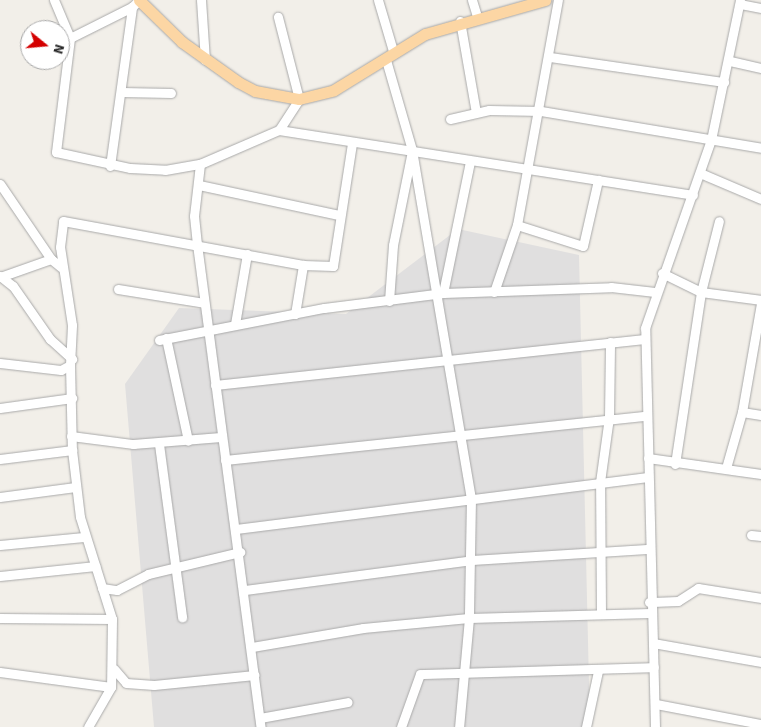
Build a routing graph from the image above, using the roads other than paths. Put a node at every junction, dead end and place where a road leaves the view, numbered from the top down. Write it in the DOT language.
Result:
graph roads {
  1 [pos="54,0"];
  2 [pos="201,0"];
  3 [pos="378,0"];
  4 [pos="472,0"];
  5 [pos="545,0"];
  6 [pos="558,0"];
  7 [pos="137,2"];
  8 [pos="740,2"];
  9 [pos="761,8"];
  10 [pos="477,16"];
  11 [pos="278,17"];
  12 [pos="62,20"];
  13 [pos="460,21"];
  14 [pos="70,38"];
  15 [pos="390,55"];
  16 [pos="550,57"];
  17 [pos="205,60"];
  18 [pos="730,61"];
  19 [pos="761,68"];
  20 [pos="66,70"];
  21 [pos="724,82"];
  22 [pos="122,92"];
  23 [pos="171,94"];
  24 [pos="299,100"];
  25 [pos="540,111"];
  26 [pos="476,112"];
  27 [pos="450,119"];
  28 [pos="279,130"];
  29 [pos="711,140"];
  30 [pos="352,143"];
  31 [pos="760,147"];
  32 [pos="412,150"];
  33 [pos="470,162"];
  34 [pos="200,164"];
  35 [pos="110,166"];
  36 [pos="527,171"];
  37 [pos="700,173"];
  38 [pos="598,180"];
  39 [pos="0,184"];
  40 [pos="199,185"];
  41 [pos="693,195"];
  42 [pos="761,199"];
  43 [pos="339,214"];
  44 [pos="719,222"];
  45 [pos="517,225"];
  46 [pos="197,244"];
  47 [pos="247,254"];
  48 [pos="51,259"];
  49 [pos="302,265"];
  50 [pos="61,267"];
  51 [pos="662,272"];
  52 [pos="0,277"];
  53 [pos="118,289"];
  54 [pos="494,292"];
  55 [pos="655,292"];
  56 [pos="701,292"];
  57 [pos="440,294"];
  58 [pos="389,301"];
  59 [pos="761,302"];
  60 [pos="204,303"];
  61 [pos="295,314"];
  62 [pos="235,324"];
  63 [pos="208,329"];
  64 [pos="645,339"];
  65 [pos="610,342"];
  66 [pos="446,358"];
  67 [pos="71,362"];
  68 [pos="0,363"];
  69 [pos="215,385"];
  70 [pos="72,398"];
  71 [pos="0,408"];
  72 [pos="742,412"];
  73 [pos="761,415"];
  74 [pos="608,416"];
  75 [pos="646,416"];
  76 [pos="459,433"];
  77 [pos="72,436"];
  78 [pos="221,437"];
  79 [pos="188,441"];
  80 [pos="159,444"];
  81 [pos="72,450"];
  82 [pos="648,458"];
  83 [pos="0,459"];
  84 [pos="225,460"];
  85 [pos="675,464"];
  86 [pos="726,468"];
  87 [pos="761,474"];
  88 [pos="648,477"];
  89 [pos="600,482"];
  90 [pos="75,487"];
  91 [pos="0,497"];
  92 [pos="471,498"];
  93 [pos="236,529"];
  94 [pos="751,535"];
  95 [pos="761,536"];
  96 [pos="84,537"];
  97 [pos="0,545"];
  98 [pos="648,549"];
  99 [pos="240,552"];
  100 [pos="599,552"];
  101 [pos="472,560"];
  102 [pos="178,565"];
  103 [pos="95,566"];
  104 [pos="0,576"];
  105 [pos="102,588"];
  106 [pos="244,590"];
  107 [pos="761,598"];
  108 [pos="649,602"];
  109 [pos="601,613"];
  110 [pos="650,613"];
  111 [pos="182,617"];
  112 [pos="0,618"];
  113 [pos="469,618"];
  114 [pos="112,620"];
  115 [pos="653,643"];
  116 [pos="252,648"];
  117 [pos="761,662"];
  118 [pos="113,664"];
  119 [pos="654,667"];
  120 [pos="598,671"];
  121 [pos="0,672"];
  122 [pos="255,675"];
  123 [pos="463,676"];
  124 [pos="111,687"];
  125 [pos="348,702"];
  126 [pos="656,704"];
  127 [pos="260,723"];
  128 [pos="761,724"];
  129 [pos="88,727"];
  130 [pos="401,727"];
  131 [pos="459,727"];
  132 [pos="586,727"];
  133 [pos="655,727"];
  1 -- 12 [label="street"];
  2 -- 17 [label="street"];
  3 -- 15 [label="street"];
  4 -- 10 [label="street"];
  5 -- 10 [label="main road"];
  6 -- 16 [label="street"];
  7 -- 14 [label="street"];
  7 -- 17 [label="main road"];
  7 -- 22 [label="street"];
  8 -- 9 [label="street"];
  8 -- 18 [label="street"];
  10 -- 13 [label="main road"];
  11 -- 24 [label="street"];
  13 -- 15 [label="main road"];
  13 -- 26 [label="street"];
  15 -- 24 [label="main road"];
  15 -- 32 [label="street"];
  16 -- 21 [label="street"];
  16 -- 25 [label="street"];
  17 -- 24 [label="main road"];
  18 -- 19 [label="street"];
  18 -- 21 [label="street"];
  20 -- 35 [label="street"];
  21 -- 29 [label="street"];
  22 -- 23 [label="street"];
  22 -- 35 [label="street"];
  24 -- 28 [label="street"];
  25 -- 26 [label="street"];
  25 -- 29 [label="street"];
  25 -- 36 [label="street"];
  26 -- 27 [label="street"];
  28 -- 30 [label="street"];
  28 -- 34 [label="street"];
  29 -- 31 [label="street"];
  29 -- 37 [label="street"];
  30 -- 32 [label="street"];
  30 -- 43 [label="street"];
  32 -- 33 [label="street"];
  32 -- 57 [label="street"];
  32 -- 58 [label="street"];
  33 -- 36 [label="street"];
  33 -- 57 [label="street"];
  34 -- 35 [label="street"];
  34 -- 40 [label="street"];
  36 -- 38 [label="street"];
  36 -- 45 [label="street"];
  37 -- 41 [label="street"];
  37 -- 42 [label="street"];
  38 -- 41 [label="street"];
  38 -- 45 [label="street"];
  39 -- 48 [label="street"];
  40 -- 43 [label="street"];
  40 -- 46 [label="street"];
  41 -- 51 [label="street"];
  43 -- 49 [label="street"];
  44 -- 56 [label="street"];
  45 -- 54 [label="street"];
  46 -- 47 [label="street"];
  46 -- 50 [label="street"];
  46 -- 60 [label="street"];
  47 -- 49 [label="street"];
  47 -- 62 [label="street"];
  48 -- 50 [label="street"];
  48 -- 52 [label="street"];
  49 -- 61 [label="street"];
  50 -- 67 [label="street"];
  51 -- 55 [label="street"];
  51 -- 56 [label="street"];
  52 -- 67 [label="street"];
  53 -- 60 [label="street"];
  54 -- 55 [label="street"];
  54 -- 57 [label="street"];
  55 -- 64 [label="street"];
  56 -- 59 [label="street"];
  56 -- 85 [label="street"];
  57 -- 58 [label="street"];
  57 -- 66 [label="street"];
  58 -- 61 [label="street"];
  59 -- 72 [label="street"];
  60 -- 63 [label="street"];
  61 -- 62 [label="street"];
  62 -- 63 [label="street"];
  63 -- 69 [label="street"];
  63 -- 79 [label="street"];
  64 -- 65 [label="street"];
  64 -- 75 [label="street"];
  65 -- 66 [label="street"];
  65 -- 74 [label="street"];
  66 -- 69 [label="street"];
  66 -- 76 [label="street"];
  67 -- 68 [label="street"];
  67 -- 70 [label="street"];
  69 -- 78 [label="street"];
  70 -- 71 [label="street"];
  70 -- 77 [label="street"];
  72 -- 73 [label="street"];
  72 -- 86 [label="street"];
  74 -- 75 [label="street"];
  74 -- 76 [label="street"];
  74 -- 89 [label="street"];
  75 -- 82 [label="street"];
  76 -- 84 [label="street"];
  76 -- 92 [label="street"];
  77 -- 80 [label="street"];
  77 -- 81 [label="street"];
  78 -- 79 [label="street"];
  78 -- 84 [label="street"];
  79 -- 80 [label="street"];
  80 -- 102 [label="street"];
  81 -- 83 [label="street"];
  81 -- 90 [label="street"];
  82 -- 85 [label="street"];
  82 -- 88 [label="street"];
  84 -- 93 [label="street"];
  85 -- 86 [label="street"];
  86 -- 87 [label="street"];
  88 -- 89 [label="street"];
  88 -- 98 [label="street"];
  89 -- 92 [label="street"];
  89 -- 100 [label="street"];
  90 -- 91 [label="street"];
  90 -- 96 [label="street"];
  92 -- 93 [label="street"];
  92 -- 101 [label="street"];
  93 -- 99 [label="street"];
  94 -- 95 [label="street"];
  96 -- 97 [label="street"];
  96 -- 103 [label="street"];
  98 -- 100 [label="street"];
  98 -- 108 [label="street"];
  99 -- 102 [label="street"];
  99 -- 106 [label="street"];
  100 -- 101 [label="street"];
  100 -- 109 [label="street"];
  101 -- 106 [label="street"];
  101 -- 113 [label="street"];
  102 -- 105 [label="street"];
  102 -- 111 [label="street"];
  103 -- 104 [label="street"];
  103 -- 105 [label="street"];
  105 -- 114 [label="street"];
  106 -- 116 [label="street"];
  107 -- 108 [label="street"];
  108 -- 110 [label="street"];
  109 -- 110 [label="street"];
  109 -- 113 [label="street"];
  110 -- 115 [label="street"];
  112 -- 114 [label="street"];
  113 -- 116 [label="street"];
  113 -- 123 [label="street"];
  114 -- 118 [label="street"];
  115 -- 117 [label="street"];
  115 -- 119 [label="street"];
  116 -- 122 [label="street"];
  118 -- 122 [label="street"];
  118 -- 124 [label="street"];
  119 -- 120 [label="street"];
  119 -- 126 [label="street"];
  120 -- 123 [label="street"];
  120 -- 132 [label="street"];
  121 -- 124 [label="street"];
  122 -- 127 [label="street"];
  123 -- 130 [label="street"];
  123 -- 131 [label="street"];
  124 -- 129 [label="street"];
  125 -- 127 [label="street"];
  126 -- 128 [label="street"];
  126 -- 133 [label="street"];
}
